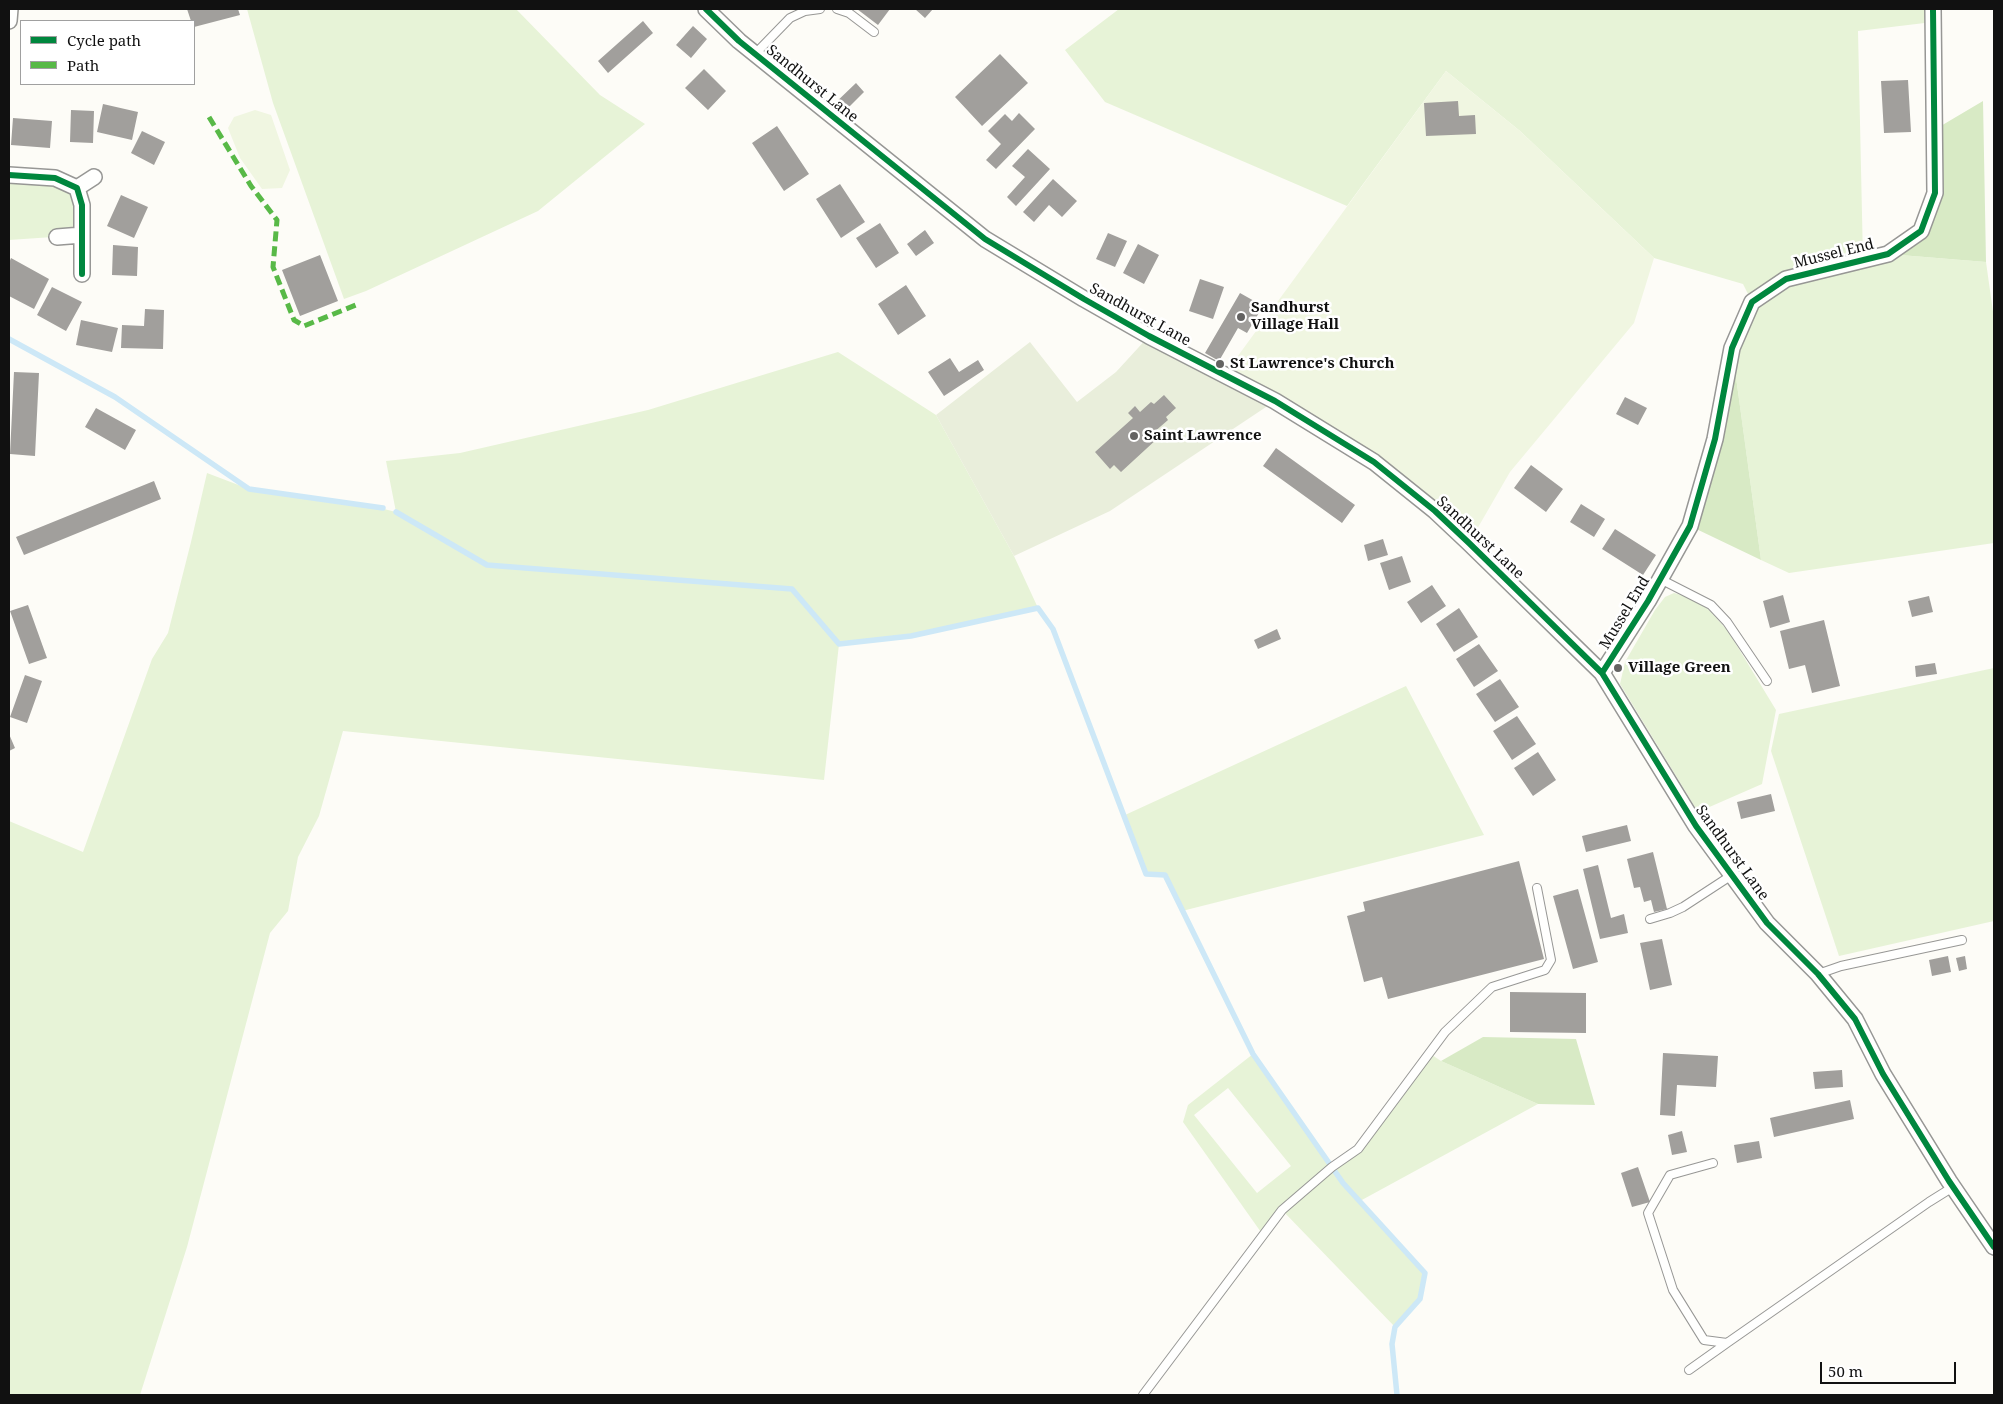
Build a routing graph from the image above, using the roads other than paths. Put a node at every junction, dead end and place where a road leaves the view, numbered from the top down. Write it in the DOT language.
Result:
graph roads {
  1 [pos="10,9"];
  2 [pos="706,9"];
  3 [pos="820,9"];
  4 [pos="837,9"];
  5 [pos="1933,9"];
  6 [pos="9,21"];
  7 [pos="874,32"];
  8 [pos="755,54"];
  9 [pos="9,175"];
  10 [pos="94,177"];
  11 [pos="76,188"];
  12 [pos="82,235"];
  13 [pos="57,237"];
  14 [pos="82,274"];
  15 [pos="1660,579"];
  16 [pos="1602,673"];
  17 [pos="1767,681"];
  18 [pos="1732,875"];
  19 [pos="1537,888"];
  20 [pos="1650,919"];
  21 [pos="1962,940"];
  22 [pos="1818,974"];
  23 [pos="1713,1163"];
  24 [pos="1953,1187"];
  25 [pos="1994,1248"];
  26 [pos="1727,1343"];
  27 [pos="1689,1370"];
  28 [pos="1143,1395"];
  1 -- 6 [label="street"];
  2 -- 8 [label="street, Sandhurst Lane"];
  3 -- 8 [label="lane"];
  4 -- 7 [label="lane"];
  5 -- 15 [label="street, Mussel End"];
  8 -- 16 [label="street, Sandhurst Lane"];
  9 -- 11 [label="street"];
  10 -- 11 [label="street"];
  11 -- 12 [label="street"];
  12 -- 13 [label="street"];
  12 -- 14 [label="street"];
  15 -- 16 [label="street, Mussel End"];
  15 -- 17 [label="lane"];
  16 -- 18 [label="street, Sandhurst Lane"];
  18 -- 20 [label="lane"];
  18 -- 22 [label="street, Sandhurst Lane"];
  19 -- 28 [label="lane"];
  21 -- 22 [label="lane"];
  22 -- 24 [label="street, Sandhurst Lane"];
  23 -- 26 [label="lane"];
  24 -- 25 [label="street, Sandhurst Lane"];
  24 -- 26 [label="lane"];
  26 -- 27 [label="lane"];
}
